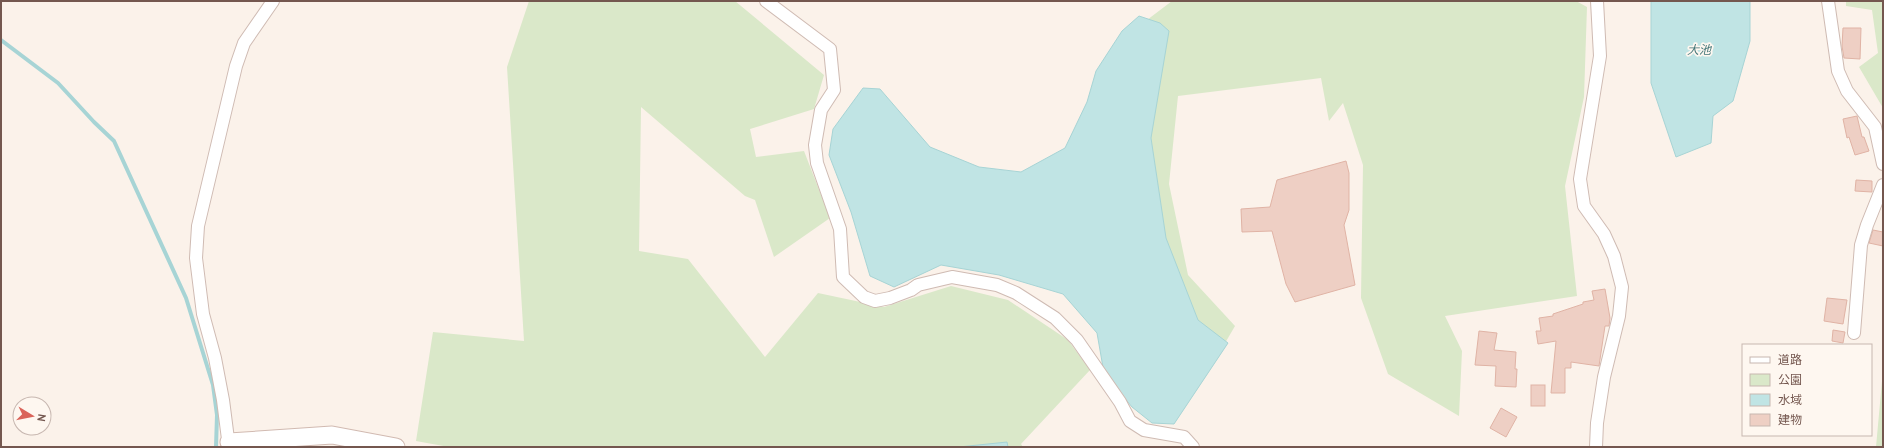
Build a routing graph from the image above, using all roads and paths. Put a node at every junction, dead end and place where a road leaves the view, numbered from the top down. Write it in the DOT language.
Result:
graph roads {
  1 [pos="273,1"];
  2 [pos="766,1"];
  3 [pos="1597,1"];
  4 [pos="1828,1"];
  5 [pos="1883,164"];
  6 [pos="1883,186"];
  7 [pos="1854,333"];
  8 [pos="229,445"];
  9 [pos="396,447"];
  10 [pos="1193,447"];
  11 [pos="1596,447"];
  1 -- 8 [label="street"];
  2 -- 10 [label="street"];
  3 -- 11 [label="street"];
  4 -- 5 [label="street"];
  6 -- 7 [label="street"];
  8 -- 9 [label="street"];
}
